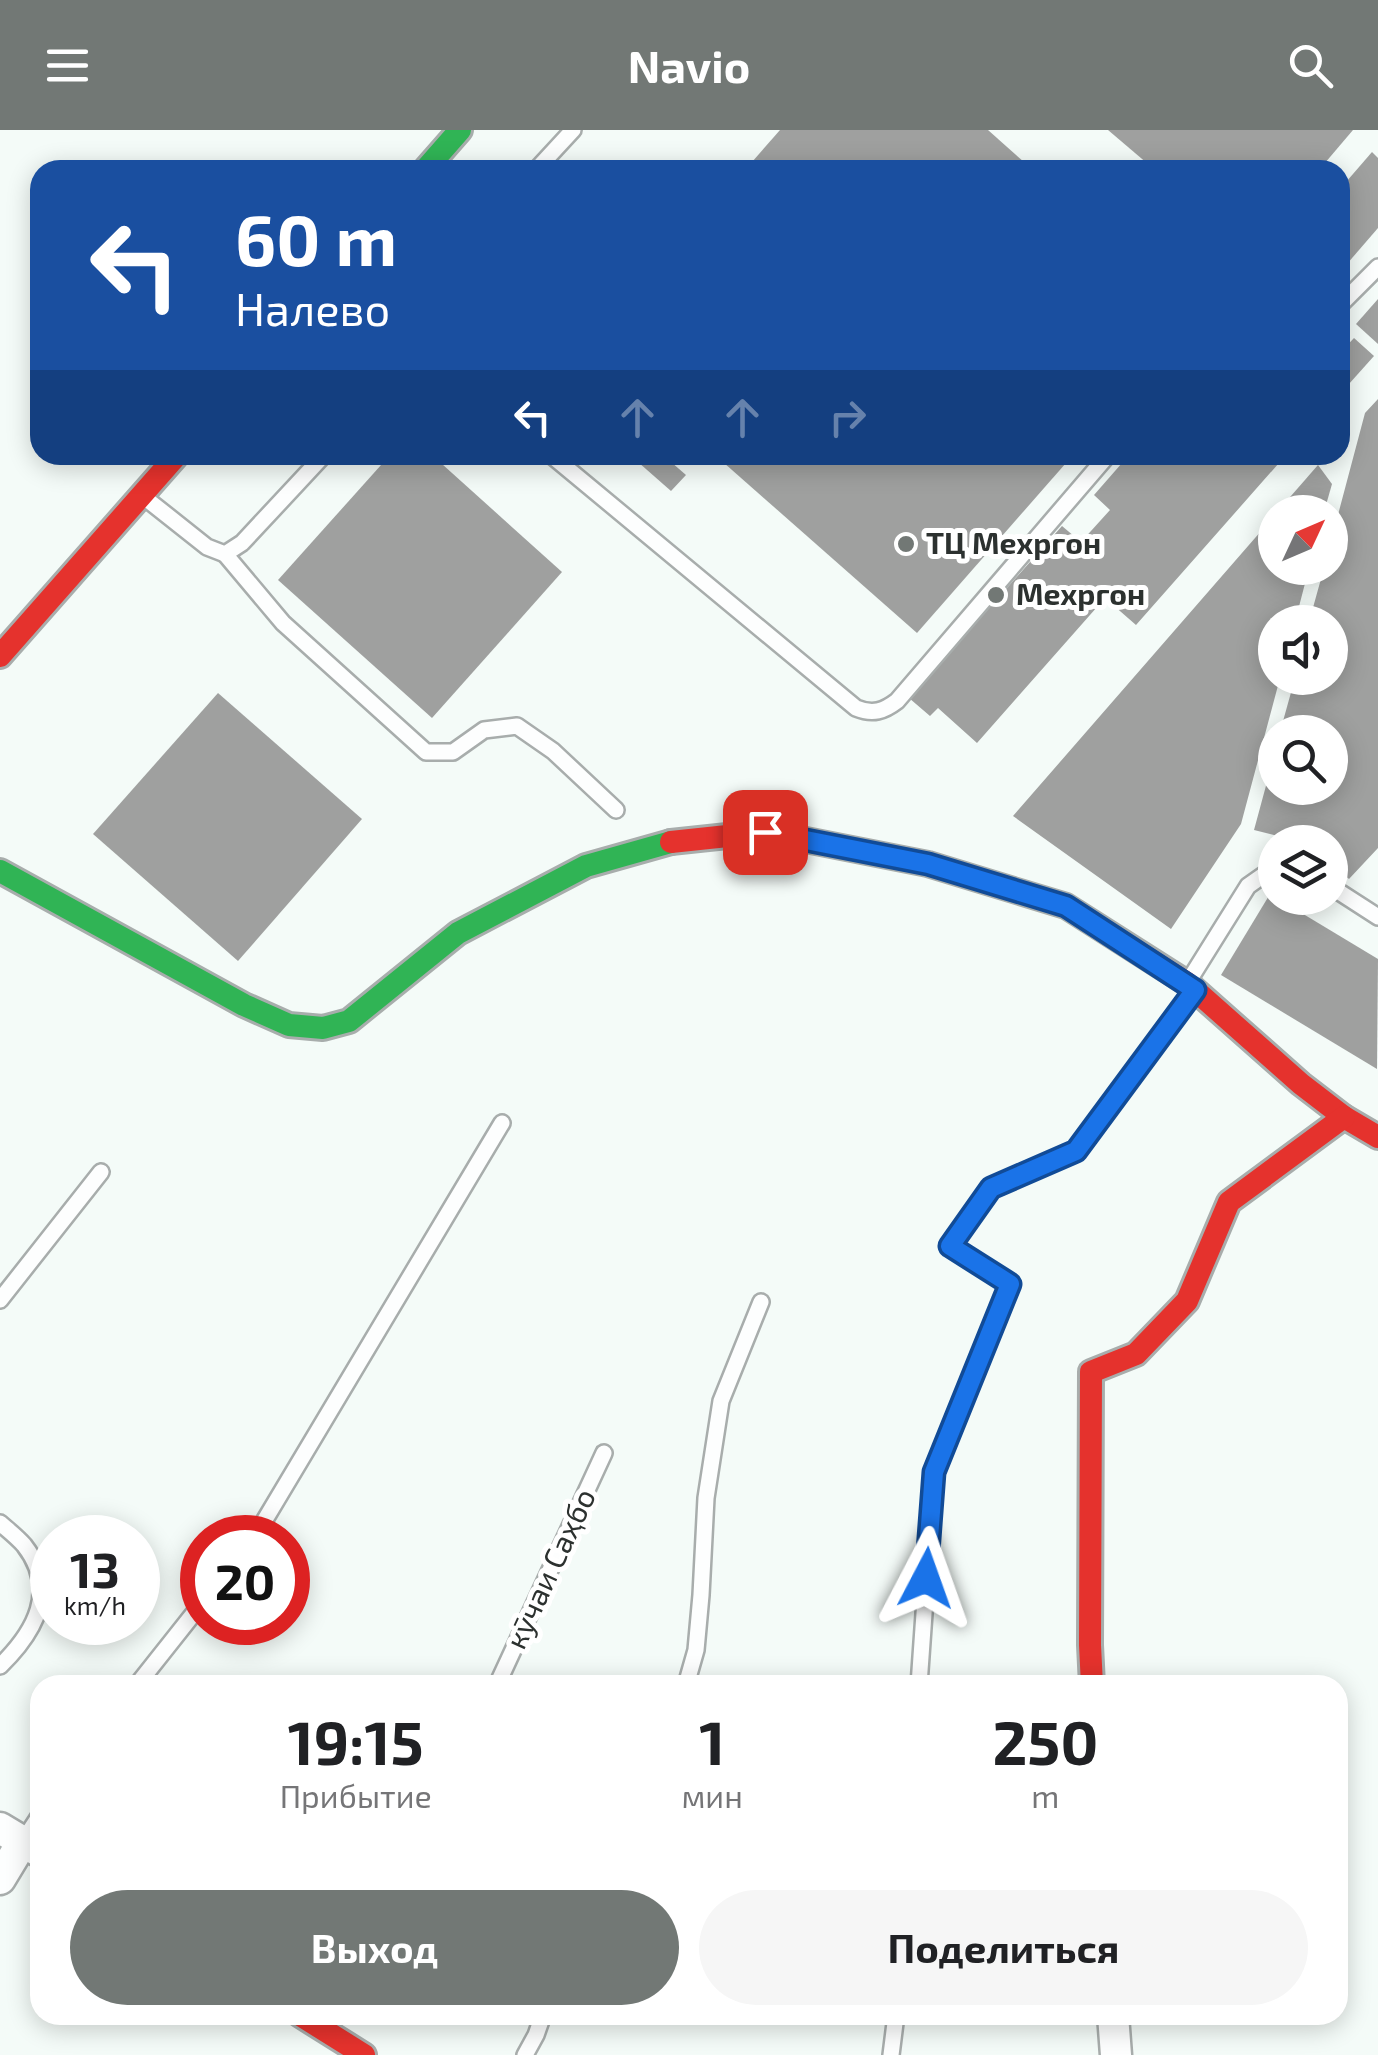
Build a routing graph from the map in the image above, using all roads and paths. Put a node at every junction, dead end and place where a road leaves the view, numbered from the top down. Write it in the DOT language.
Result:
graph roads {
  1 [pos="460,130"];
  2 [pos="573,130"];
  3 [pos="434,160"];
  4 [pos="545,160"];
  5 [pos="1378,266"];
  6 [pos="1350,295"];
  7 [pos="167,465"];
  8 [pos="315,465"];
  9 [pos="563,465"];
  10 [pos="1099,465"];
  11 [pos="141,495"];
  12 [pos="225,554"];
  13 [pos="0,656"];
  14 [pos="616,810"];
  15 [pos="0,871"];
  16 [pos="1258,879"];
  17 [pos="1348,898"];
  18 [pos="1378,917"];
  19 [pos="1191,986"];
  20 [pos="1344,1117"];
  21 [pos="502,1123"];
  22 [pos="1378,1138"];
  23 [pos="101,1172"];
  24 [pos="0,1300"];
  25 [pos="762,1302"];
  26 [pos="604,1453"];
  27 [pos="268,1515"];
  28 [pos="0,1523"];
  29 [pos="180,1631"];
  30 [pos="0,1666"];
  31 [pos="145,1675"];
  32 [pos="503,1675"];
  33 [pos="689,1675"];
  34 [pos="920,1675"];
  35 [pos="1092,1675"];
  36 [pos="21,1841"];
  37 [pos="0,1878"];
  38 [pos="316,2025"];
  39 [pos="540,2025"];
  40 [pos="895,2025"];
  41 [pos="1113,2025"];
  42 [pos="364,2055"];
  43 [pos="526,2055"];
  44 [pos="892,2055"];
  45 [pos="1116,2055"];
  1 -- 3 [label="street"];
  2 -- 4 [label="lane"];
  5 -- 6 [label="lane"];
  7 -- 11 [label="street"];
  8 -- 12 [label="lane"];
  9 -- 10 [label="lane"];
  11 -- 12 [label="lane"];
  11 -- 13 [label="street"];
  12 -- 14 [label="lane"];
  15 -- 19 [label="street"];
  16 -- 19 [label="lane"];
  17 -- 18 [label="lane"];
  19 -- 20 [label="street"];
  19 -- 34 [label="lane"];
  20 -- 22 [label="street"];
  20 -- 35 [label="street"];
  21 -- 27 [label="lane"];
  23 -- 24 [label="lane"];
  25 -- 33 [label="lane"];
  26 -- 32 [label="lane, кӯчаи Саҳбо"];
  28 -- 30 [label="lane"];
  29 -- 31 [label="lane"];
  36 -- 37 [label="street"];
  38 -- 42 [label="street"];
  39 -- 43 [label="lane"];
  40 -- 44 [label="lane"];
  41 -- 45 [label="street"];
}
